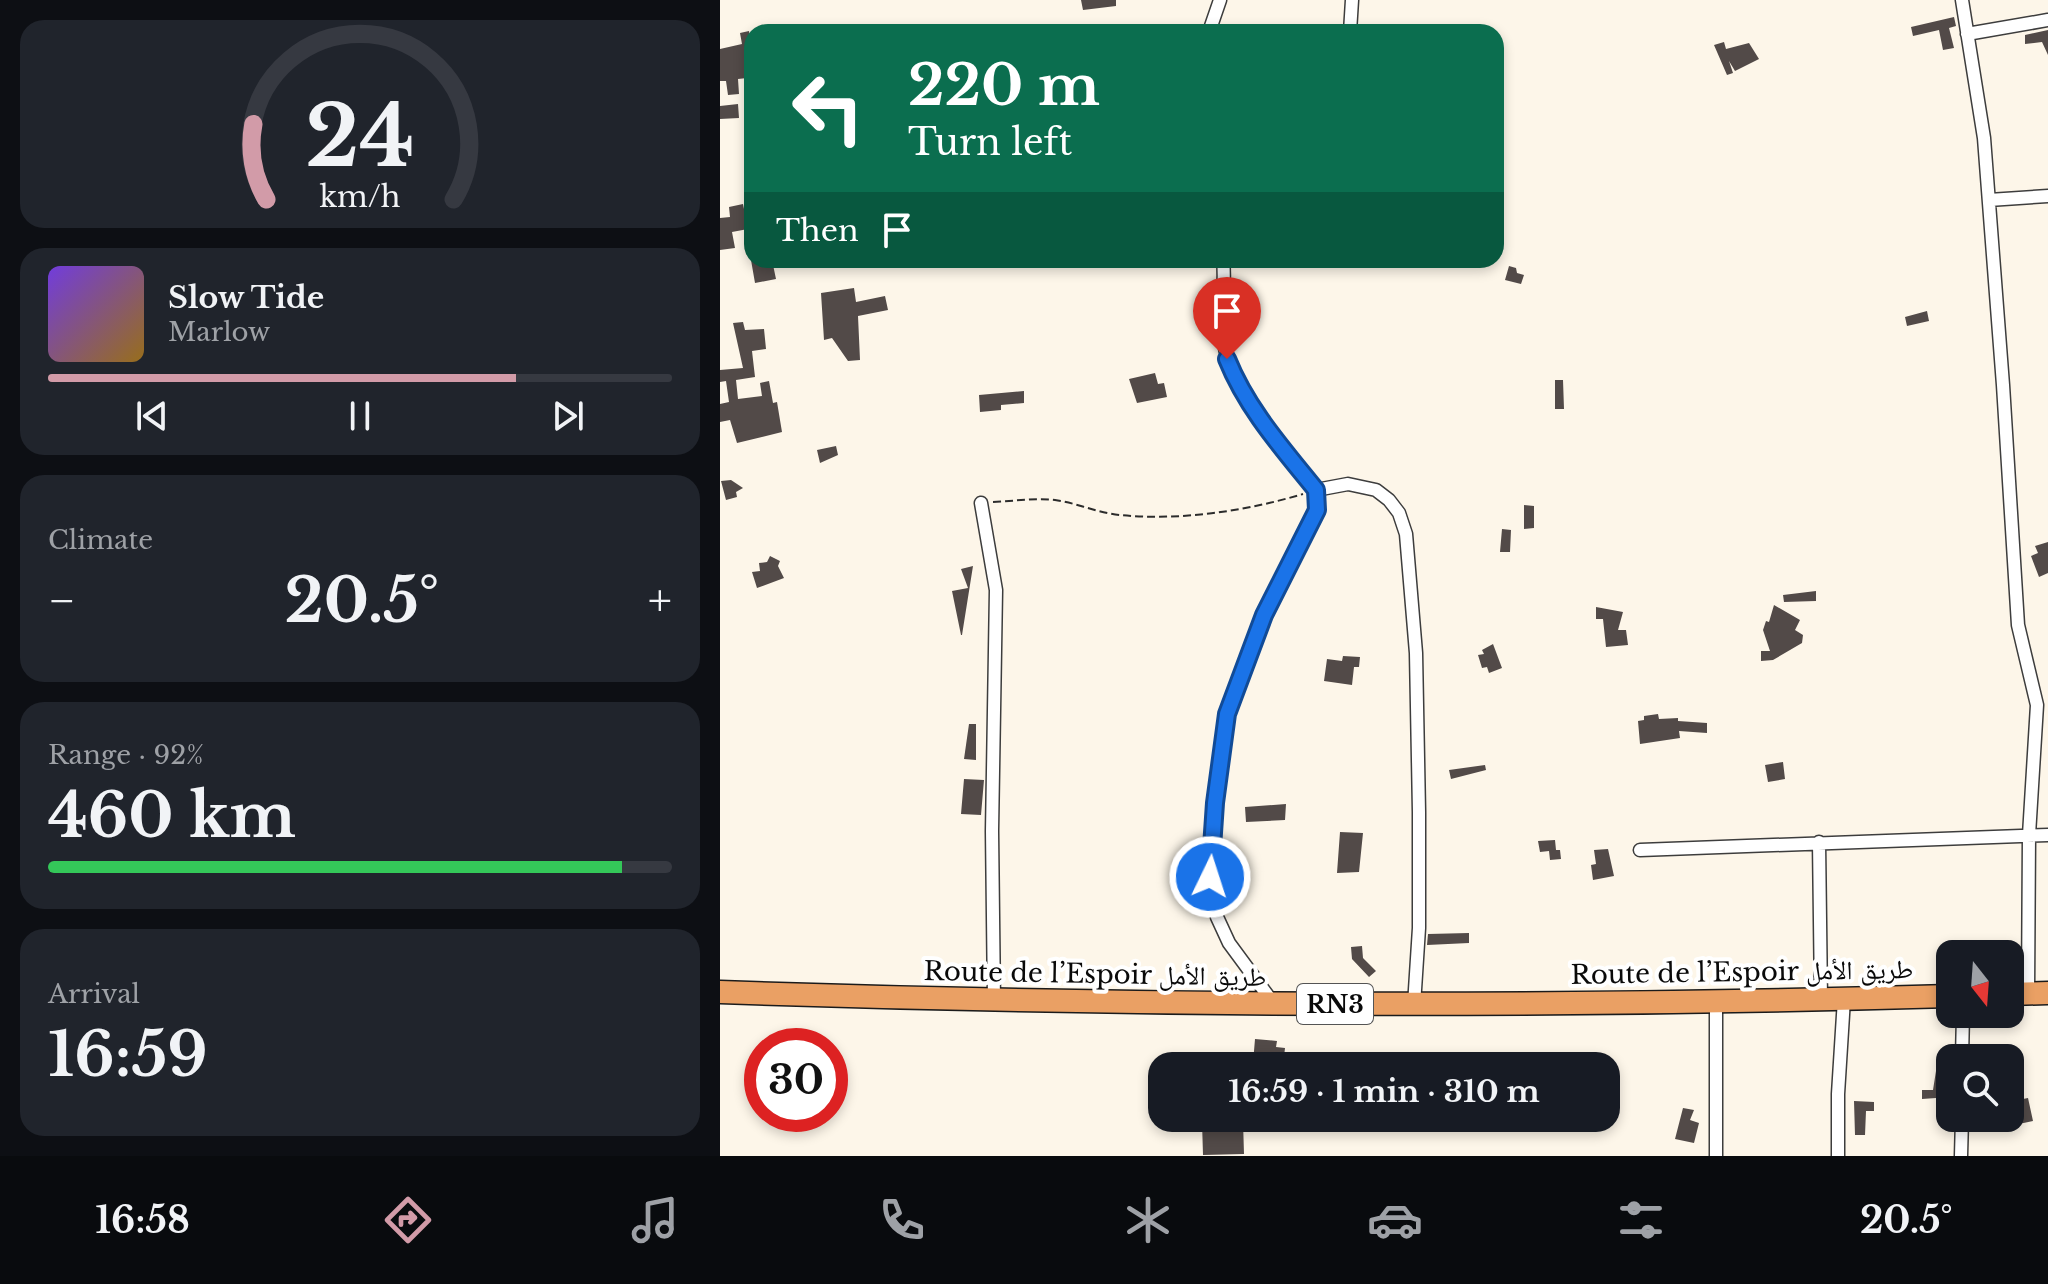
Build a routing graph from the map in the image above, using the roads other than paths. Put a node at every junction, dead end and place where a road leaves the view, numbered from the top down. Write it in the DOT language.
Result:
graph roads {
  1 [pos="1220,0"];
  2 [pos="1352,0"];
  3 [pos="1962,0"];
  4 [pos="2048,20"];
  5 [pos="1212,24"];
  6 [pos="1350,24"];
  7 [pos="1967,34"];
  8 [pos="2048,196"];
  9 [pos="1989,200"];
  10 [pos="1224,268"];
  11 [pos="1316,490"];
  12 [pos="981,503"];
  13 [pos="2043,705"];
  14 [pos="2029,835"];
  15 [pos="2048,835"];
  16 [pos="1819,842"];
  17 [pos="1640,850"];
  18 [pos="720,992"];
  19 [pos="2029,993"];
  20 [pos="1936,996"];
  21 [pos="1821,999"];
  22 [pos="1844,999"];
  23 [pos="994,1002"];
  24 [pos="1716,1002"];
  25 [pos="1274,1004"];
  26 [pos="1414,1005"];
  27 [pos="1962,1132"];
  28 [pos="1716,1156"];
  29 [pos="1838,1156"];
  30 [pos="1961,1156"];
  1 -- 5 [label="street"];
  2 -- 6 [label="street"];
  3 -- 7 [label="street"];
  4 -- 7 [label="street"];
  7 -- 9 [label="street"];
  8 -- 9 [label="street"];
  9 -- 13 [label="street"];
  10 -- 11 [label="street"];
  11 -- 25 [label="street"];
  11 -- 26 [label="street"];
  12 -- 23 [label="street"];
  13 -- 14 [label="street"];
  14 -- 15 [label="street"];
  14 -- 16 [label="street"];
  14 -- 19 [label="street"];
  16 -- 17 [label="street"];
  16 -- 21 [label="street"];
  18 -- 23 [label="highway, Route de l’Espoir طريق الأمل / RN3"];
  20 -- 22 [label="highway, Route de l’Espoir طريق الأمل / RN3"];
  21 -- 22 [label="highway, Route de l’Espoir طريق الأمل / RN3"];
  21 -- 24 [label="highway, Route de l’Espoir طريق الأمل / RN3"];
  22 -- 29 [label="street"];
  23 -- 25 [label="highway, Route de l’Espoir طريق الأمل / RN3"];
  24 -- 26 [label="highway, Route de l’Espoir طريق الأمل / RN3"];
  24 -- 28 [label="street"];
  25 -- 26 [label="highway, Route de l’Espoir طريق الأمل / RN3"];
  27 -- 30 [label="street"];
}
